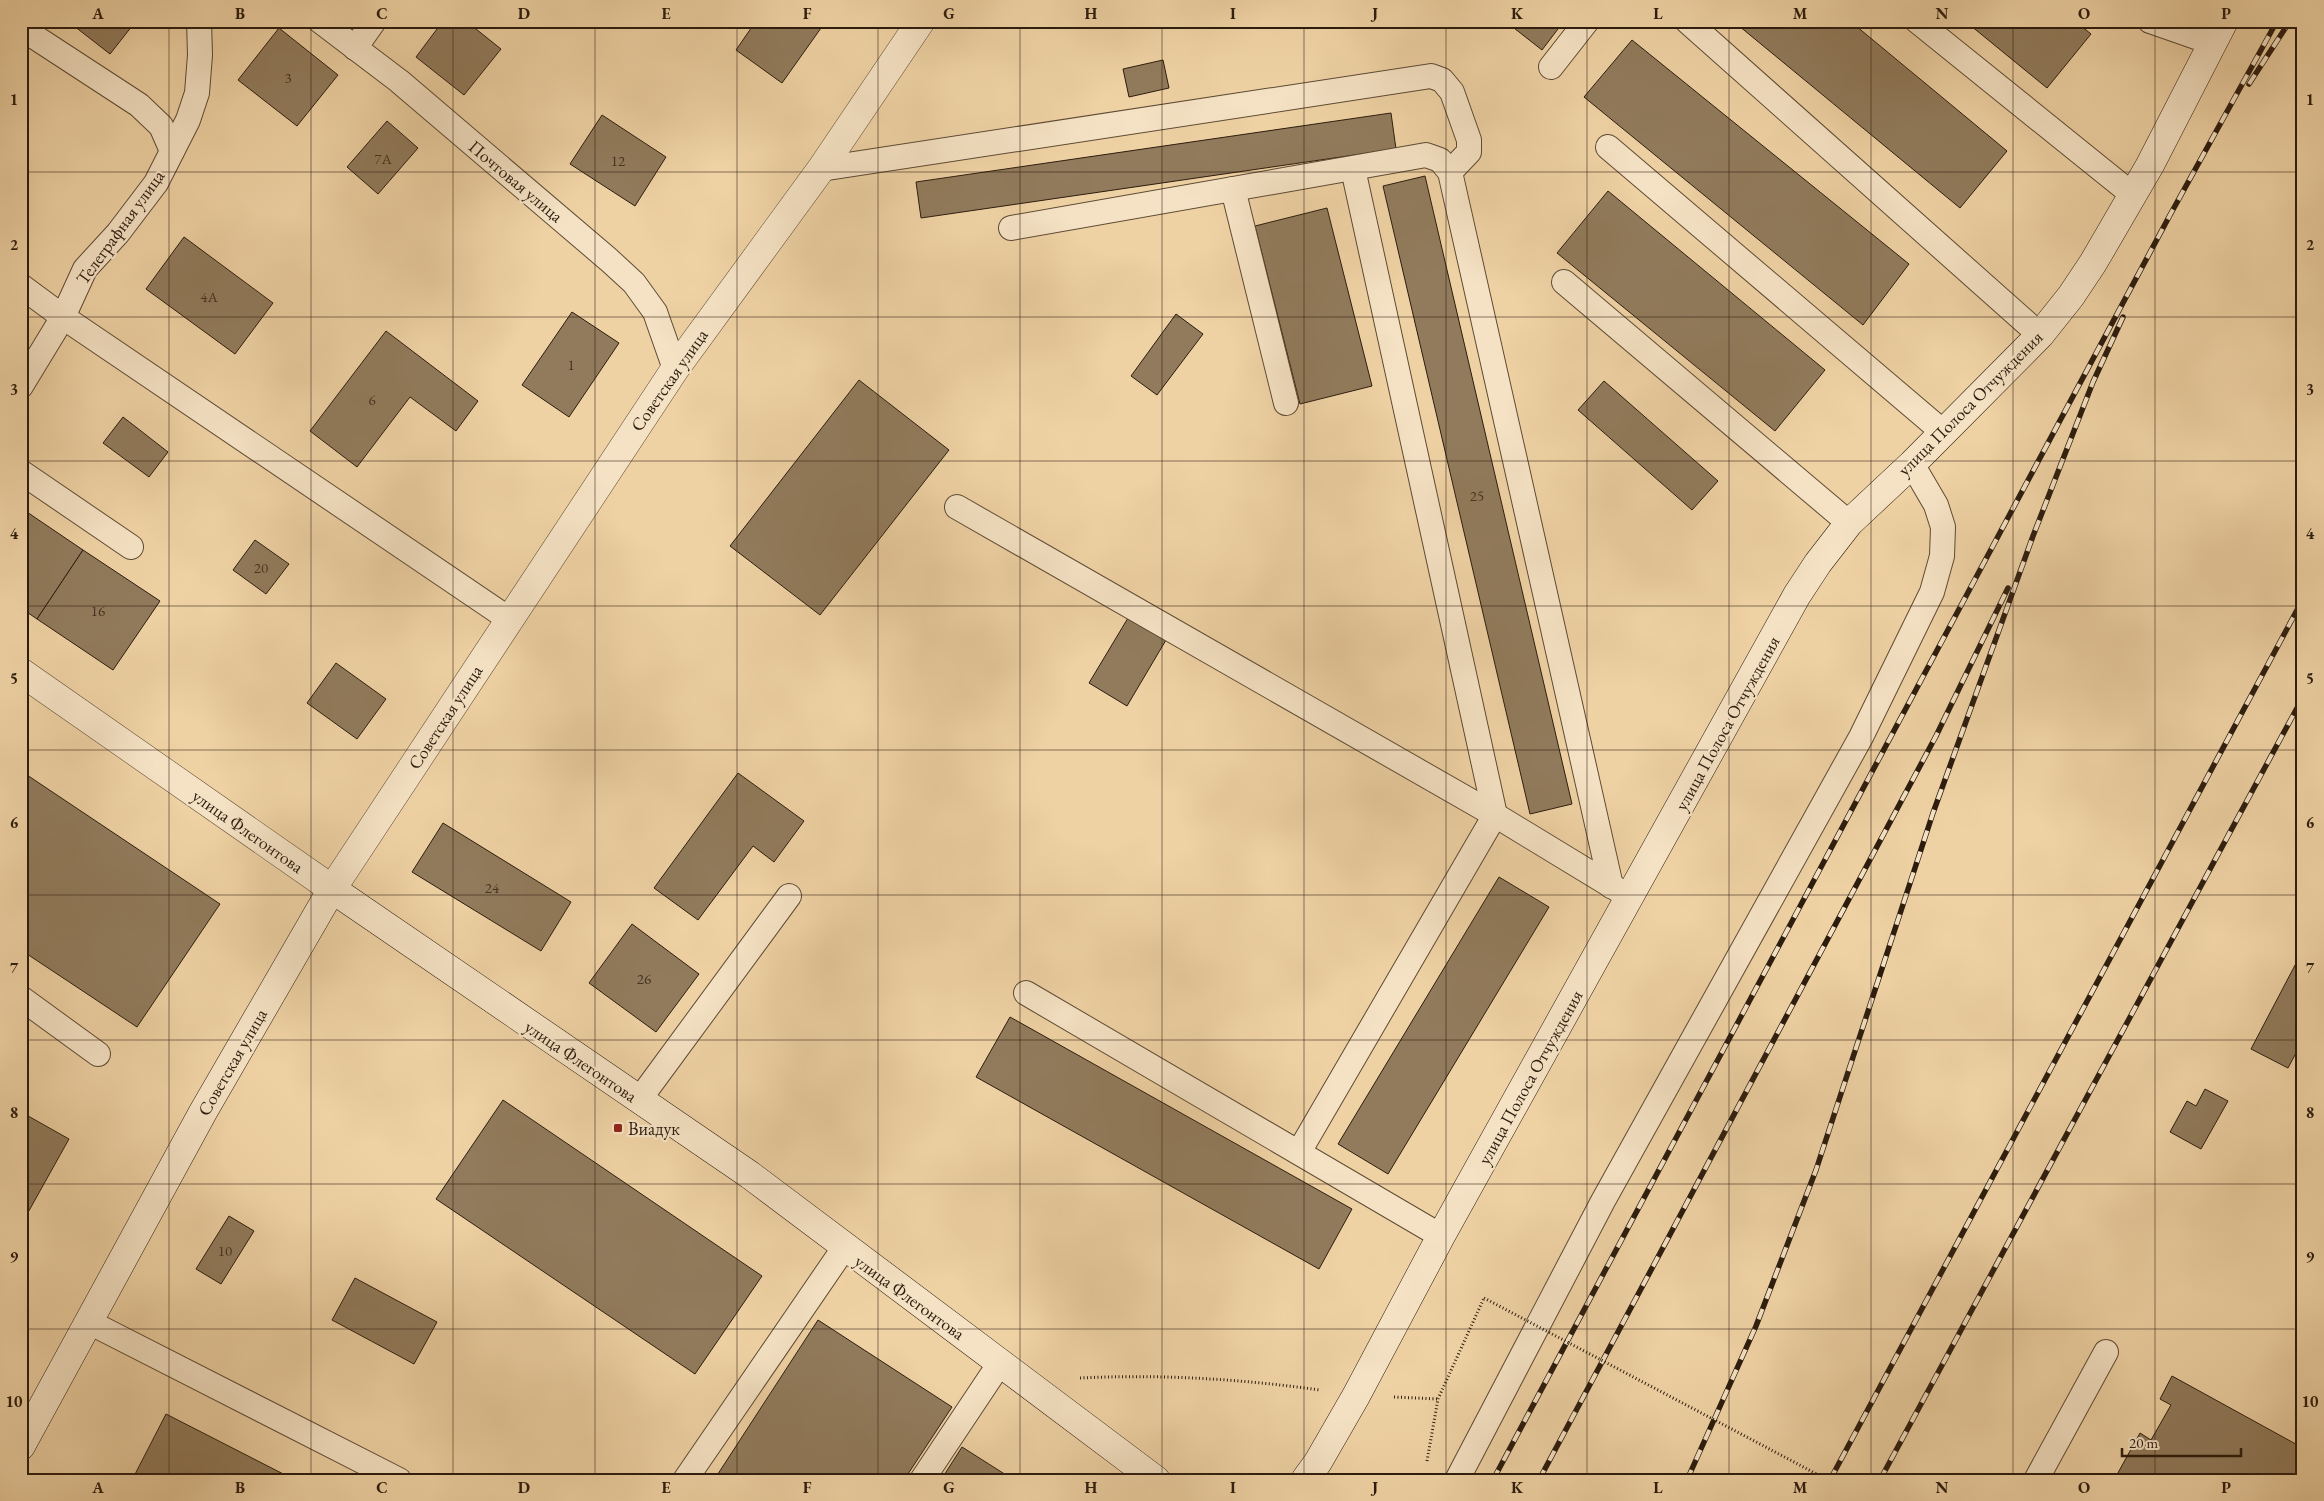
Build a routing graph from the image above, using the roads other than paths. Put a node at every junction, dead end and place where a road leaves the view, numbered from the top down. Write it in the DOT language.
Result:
graph roads {
  1 [pos="199,21"];
  2 [pos="320,21"];
  3 [pos="374,21"];
  4 [pos="921,21"];
  5 [pos="1587,21"];
  6 [pos="1687,21"];
  7 [pos="1917,21"];
  8 [pos="2150,21"];
  9 [pos="21,28"];
  10 [pos="2218,32"];
  11 [pos="355,48"];
  12 [pos="1551,67"];
  13 [pos="1608,147"];
  14 [pos="172,151"];
  15 [pos="1353,168"];
  16 [pos="821,169"];
  17 [pos="1450,172"];
  18 [pos="1233,189"];
  19 [pos="2133,195"];
  20 [pos="1010,228"];
  21 [pos="1564,282"];
  22 [pos="21,286"];
  23 [pos="63,317"];
  24 [pos="2040,335"];
  25 [pos="675,369"];
  26 [pos="21,386"];
  27 [pos="1286,403"];
  28 [pos="1943,432"];
  29 [pos="1912,464"];
  30 [pos="21,472"];
  31 [pos="957,507"];
  32 [pos="1849,523"];
  33 [pos="131,547"];
  34 [pos="509,619"];
  35 [pos="21,672"];
  36 [pos="1495,815"];
  37 [pos="332,890"];
  38 [pos="1621,891"];
  39 [pos="789,896"];
  40 [pos="1026,993"];
  41 [pos="21,998"];
  42 [pos="98,1054"];
  43 [pos="639,1100"];
  44 [pos="1299,1152"];
  45 [pos="1441,1236"];
  46 [pos="844,1248"];
  47 [pos="90,1322"];
  48 [pos="2106,1352"];
  49 [pos="1000,1363"];
  50 [pos="21,1446"];
  51 [pos="399,1480"];
  52 [pos="685,1480"];
  53 [pos="922,1480"];
  54 [pos="1156,1480"];
  55 [pos="1305,1480"];
  56 [pos="1457,1480"];
  57 [pos="2036,1480"];
  1 -- 14 [label="lane, Телеграфная улица"];
  2 -- 11 [label="lane, Почтовая улица"];
  3 -- 11 [label="lane"];
  4 -- 16 [label="main road, Советская улица"];
  5 -- 12 [label="lane"];
  6 -- 24 [label="lane"];
  7 -- 19 [label="lane"];
  8 -- 10 [label="lane"];
  9 -- 14 [label="lane"];
  10 -- 19 [label="main road, улица Полоса Отчуждения"];
  11 -- 25 [label="lane, Почтовая улица"];
  13 -- 28 [label="lane"];
  14 -- 23 [label="lane, Телеграфная улица"];
  15 -- 17 [label="lane"];
  15 -- 18 [label="lane"];
  15 -- 36 [label="lane"];
  16 -- 17 [label="lane"];
  16 -- 25 [label="main road, Советская улица"];
  17 -- 38 [label="lane"];
  18 -- 20 [label="lane"];
  18 -- 27 [label="lane"];
  19 -- 24 [label="main road, улица Полоса Отчуждения"];
  21 -- 32 [label="lane"];
  22 -- 23 [label="lane"];
  23 -- 26 [label="lane, Телеграфная улица"];
  23 -- 34 [label="lane"];
  24 -- 28 [label="main road, улица Полоса Отчуждения"];
  25 -- 34 [label="main road, Советская улица"];
  28 -- 29 [label="main road, улица Полоса Отчуждения"];
  29 -- 32 [label="main road, улица Полоса Отчуждения"];
  29 -- 56 [label="lane"];
  30 -- 33 [label="lane"];
  31 -- 36 [label="lane"];
  32 -- 38 [label="main road, улица Полоса Отчуждения"];
  34 -- 37 [label="main road, Советская улица"];
  35 -- 37 [label="main road, улица Флегонтова"];
  36 -- 38 [label="lane"];
  36 -- 44 [label="lane"];
  37 -- 43 [label="main road, улица Флегонтова"];
  37 -- 47 [label="main road, Советская улица"];
  38 -- 45 [label="main road, улица Полоса Отчуждения"];
  39 -- 43 [label="lane"];
  40 -- 44 [label="lane"];
  41 -- 42 [label="lane"];
  43 -- 46 [label="main road, улица Флегонтова"];
  44 -- 45 [label="lane"];
  45 -- 55 [label="main road, улица Полоса Отчуждения"];
  46 -- 49 [label="main road, улица Флегонтова"];
  46 -- 52 [label="lane"];
  47 -- 50 [label="main road, Советская улица"];
  47 -- 51 [label="lane"];
  48 -- 57 [label="lane"];
  49 -- 53 [label="lane"];
  49 -- 54 [label="main road, улица Флегонтова"];
}
